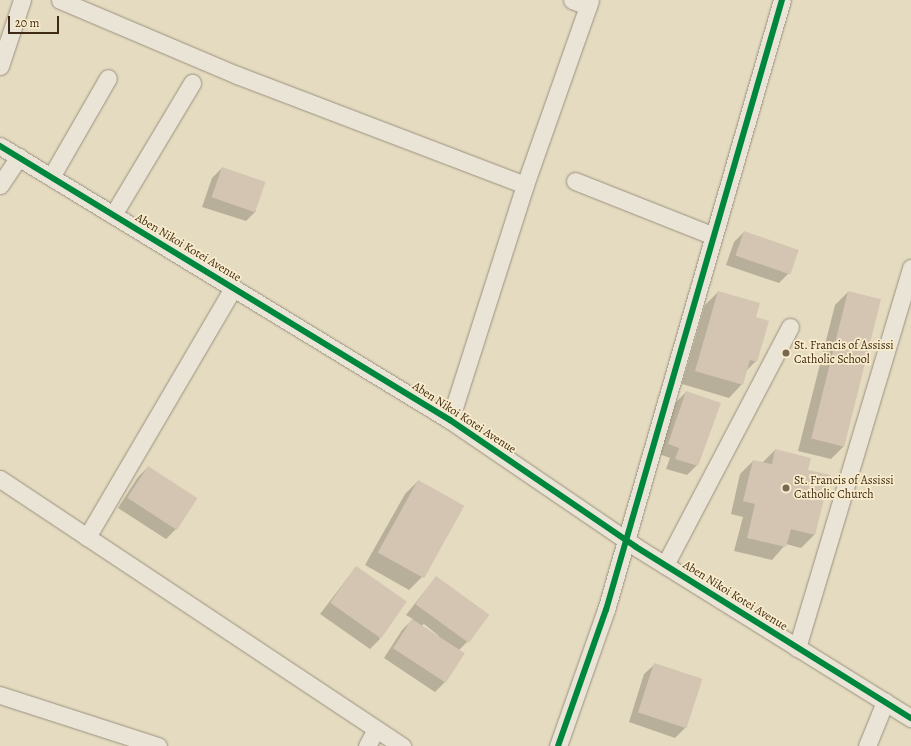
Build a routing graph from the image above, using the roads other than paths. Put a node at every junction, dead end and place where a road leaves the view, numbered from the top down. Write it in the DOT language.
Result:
graph roads {
  1 [pos="22,0"];
  2 [pos="60,0"];
  3 [pos="572,0"];
  4 [pos="782,0"];
  5 [pos="589,3"];
  6 [pos="0,66"];
  7 [pos="108,78"];
  8 [pos="192,83"];
  9 [pos="0,146"];
  10 [pos="19,157"];
  11 [pos="51,177"];
  12 [pos="575,181"];
  13 [pos="0,185"];
  14 [pos="525,185"];
  15 [pos="113,215"];
  16 [pos="714,236"];
  17 [pos="911,268"];
  18 [pos="233,288"];
  19 [pos="790,327"];
  20 [pos="450,420"];
  21 [pos="0,479"];
  22 [pos="87,537"];
  23 [pos="625,539"];
  24 [pos="665,565"];
  25 [pos="797,648"];
  26 [pos="0,695"];
  27 [pos="885,702"];
  28 [pos="911,718"];
  29 [pos="376,729"];
  30 [pos="158,746"];
  31 [pos="367,746"];
  32 [pos="402,746"];
  33 [pos="558,746"];
  34 [pos="868,746"];
  1 -- 6 [label="street"];
  2 -- 14 [label="street"];
  3 -- 5 [label="street"];
  4 -- 16 [label="street"];
  5 -- 14 [label="street"];
  7 -- 11 [label="street"];
  8 -- 15 [label="street"];
  9 -- 10 [label="street, Aben Nikoi Kotei Avenue"];
  10 -- 11 [label="street, Aben Nikoi Kotei Avenue"];
  10 -- 13 [label="street"];
  11 -- 15 [label="street, Aben Nikoi Kotei Avenue"];
  12 -- 16 [label="street"];
  14 -- 20 [label="street"];
  15 -- 18 [label="street, Aben Nikoi Kotei Avenue"];
  16 -- 23 [label="street"];
  17 -- 25 [label="street"];
  18 -- 20 [label="street, Aben Nikoi Kotei Avenue"];
  18 -- 22 [label="street"];
  19 -- 24 [label="street"];
  20 -- 23 [label="street, Aben Nikoi Kotei Avenue"];
  21 -- 22 [label="street"];
  22 -- 29 [label="street"];
  23 -- 24 [label="street, Aben Nikoi Kotei Avenue"];
  23 -- 33 [label="street"];
  24 -- 25 [label="street, Aben Nikoi Kotei Avenue"];
  25 -- 27 [label="street, Aben Nikoi Kotei Avenue"];
  26 -- 30 [label="street"];
  27 -- 28 [label="street, Aben Nikoi Kotei Avenue"];
  27 -- 34 [label="street"];
  29 -- 31 [label="street"];
  29 -- 32 [label="street"];
}
